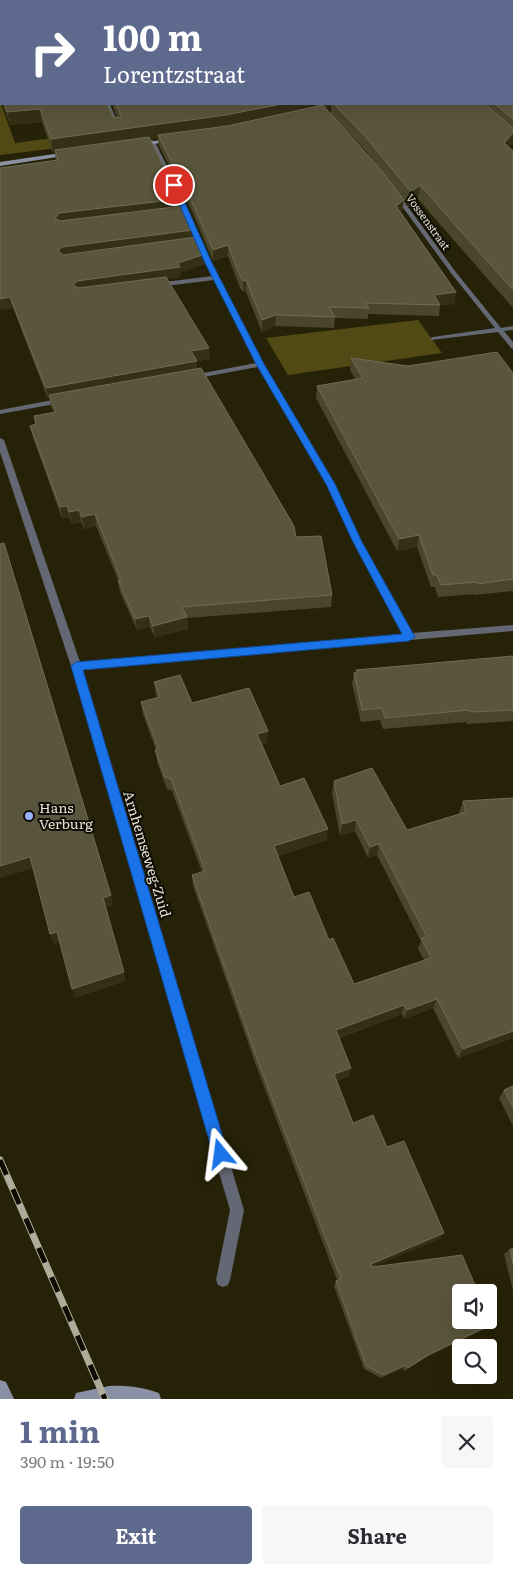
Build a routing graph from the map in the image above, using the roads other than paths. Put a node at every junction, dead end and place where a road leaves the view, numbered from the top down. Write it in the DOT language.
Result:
graph roads {
  1 [pos="107,105"];
  2 [pos="119,129"];
  3 [pos="180,138"];
  4 [pos="152,142"];
  5 [pos="131,146"];
  6 [pos="75,154"];
  7 [pos="0,164"];
  8 [pos="389,186"];
  9 [pos="186,212"];
  10 [pos="177,213"];
  11 [pos="201,243"];
  12 [pos="192,244"];
  13 [pos="216,278"];
  14 [pos="148,286"];
  15 [pos="513,328"];
  16 [pos="499,330"];
  17 [pos="433,339"];
  18 [pos="513,347"];
  19 [pos="260,364"];
  20 [pos="183,378"];
  21 [pos="67,400"];
  22 [pos="0,412"];
  23 [pos="0,440"];
  24 [pos="513,628"];
  25 [pos="409,637"];
  26 [pos="76,666"];
  27 [pos="222,1280"];
  28 [pos="0,1388"];
  29 [pos="6,1399"];
  30 [pos="82,1399"];
  31 [pos="153,1399"];
  1 -- 2 [label="street"];
  3 -- 4 [label="street"];
  4 -- 5 [label="street"];
  4 -- 9 [label="street"];
  6 -- 7 [label="street"];
  8 -- 16 [label="street, Vossenstraat"];
  9 -- 10 [label="street"];
  9 -- 11 [label="street"];
  11 -- 12 [label="street"];
  11 -- 13 [label="street"];
  13 -- 14 [label="street"];
  13 -- 19 [label="street"];
  15 -- 16 [label="street"];
  16 -- 17 [label="street"];
  16 -- 18 [label="street, Vossenstraat"];
  19 -- 20 [label="street"];
  19 -- 25 [label="street"];
  21 -- 22 [label="street"];
  23 -- 26 [label="street, Arnhemseweg-Zuid"];
  24 -- 25 [label="street"];
  25 -- 26 [label="street"];
  26 -- 27 [label="street, Arnhemseweg-Zuid"];
  28 -- 29 [label="street"];
  30 -- 31 [label="street"];
}
